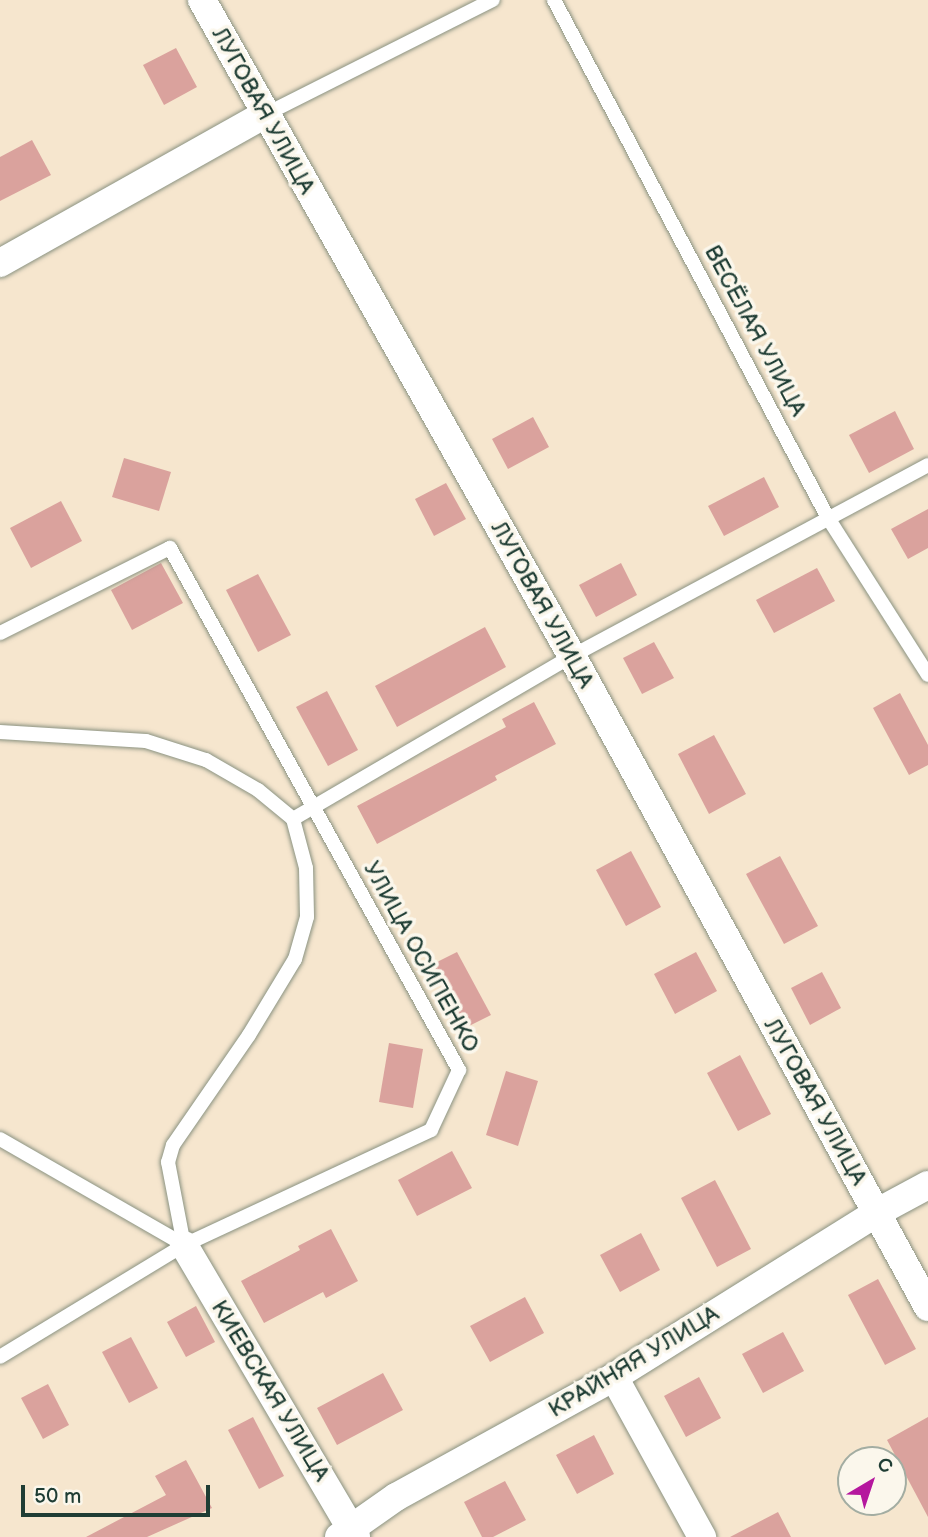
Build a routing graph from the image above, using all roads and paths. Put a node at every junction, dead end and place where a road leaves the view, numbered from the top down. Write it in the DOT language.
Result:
graph roads {
  1 [pos="202,0"];
  2 [pos="493,0"];
  3 [pos="554,0"];
  4 [pos="264,116"];
  5 [pos="0,263"];
  6 [pos="928,465"];
  7 [pos="828,518"];
  8 [pos="0,633"];
  9 [pos="572,656"];
  10 [pos="928,675"];
  11 [pos="0,732"];
  12 [pos="313,807"];
  13 [pos="293,819"];
  14 [pos="0,1139"];
  15 [pos="928,1185"];
  16 [pos="876,1213"];
  17 [pos="184,1245"];
  18 [pos="928,1307"];
  19 [pos="0,1357"];
  20 [pos="614,1377"];
  21 [pos="349,1534"];
  22 [pos="702,1537"];
  1 -- 4 [label="street, ЛУГОВАЯ УЛИЦА"];
  2 -- 4 [label="lane"];
  3 -- 7 [label="lane, ВЕСЁЛАЯ УЛИЦА"];
  4 -- 5 [label="street"];
  4 -- 9 [label="street, ЛУГОВАЯ УЛИЦА"];
  6 -- 7 [label="lane"];
  7 -- 9 [label="lane"];
  7 -- 10 [label="lane, ВЕСЁЛАЯ УЛИЦА"];
  8 -- 12 [label="lane, УЛИЦА ОСИПЕНКО"];
  9 -- 12 [label="lane"];
  9 -- 16 [label="street, ЛУГОВАЯ УЛИЦА"];
  11 -- 13 [label="lane"];
  12 -- 13 [label="lane"];
  12 -- 17 [label="lane, УЛИЦА ОСИПЕНКО"];
  13 -- 17 [label="lane"];
  14 -- 17 [label="lane"];
  15 -- 16 [label="street, КРАЙНЯЯ УЛИЦА"];
  16 -- 18 [label="street, ЛУГОВАЯ УЛИЦА"];
  16 -- 20 [label="street, КРАЙНЯЯ УЛИЦА"];
  17 -- 19 [label="lane, УЛИЦА ОСИПЕНКО"];
  17 -- 21 [label="street, КИЕВСКАЯ УЛИЦА"];
  20 -- 21 [label="street, КРАЙНЯЯ УЛИЦА"];
  20 -- 22 [label="street"];
}
